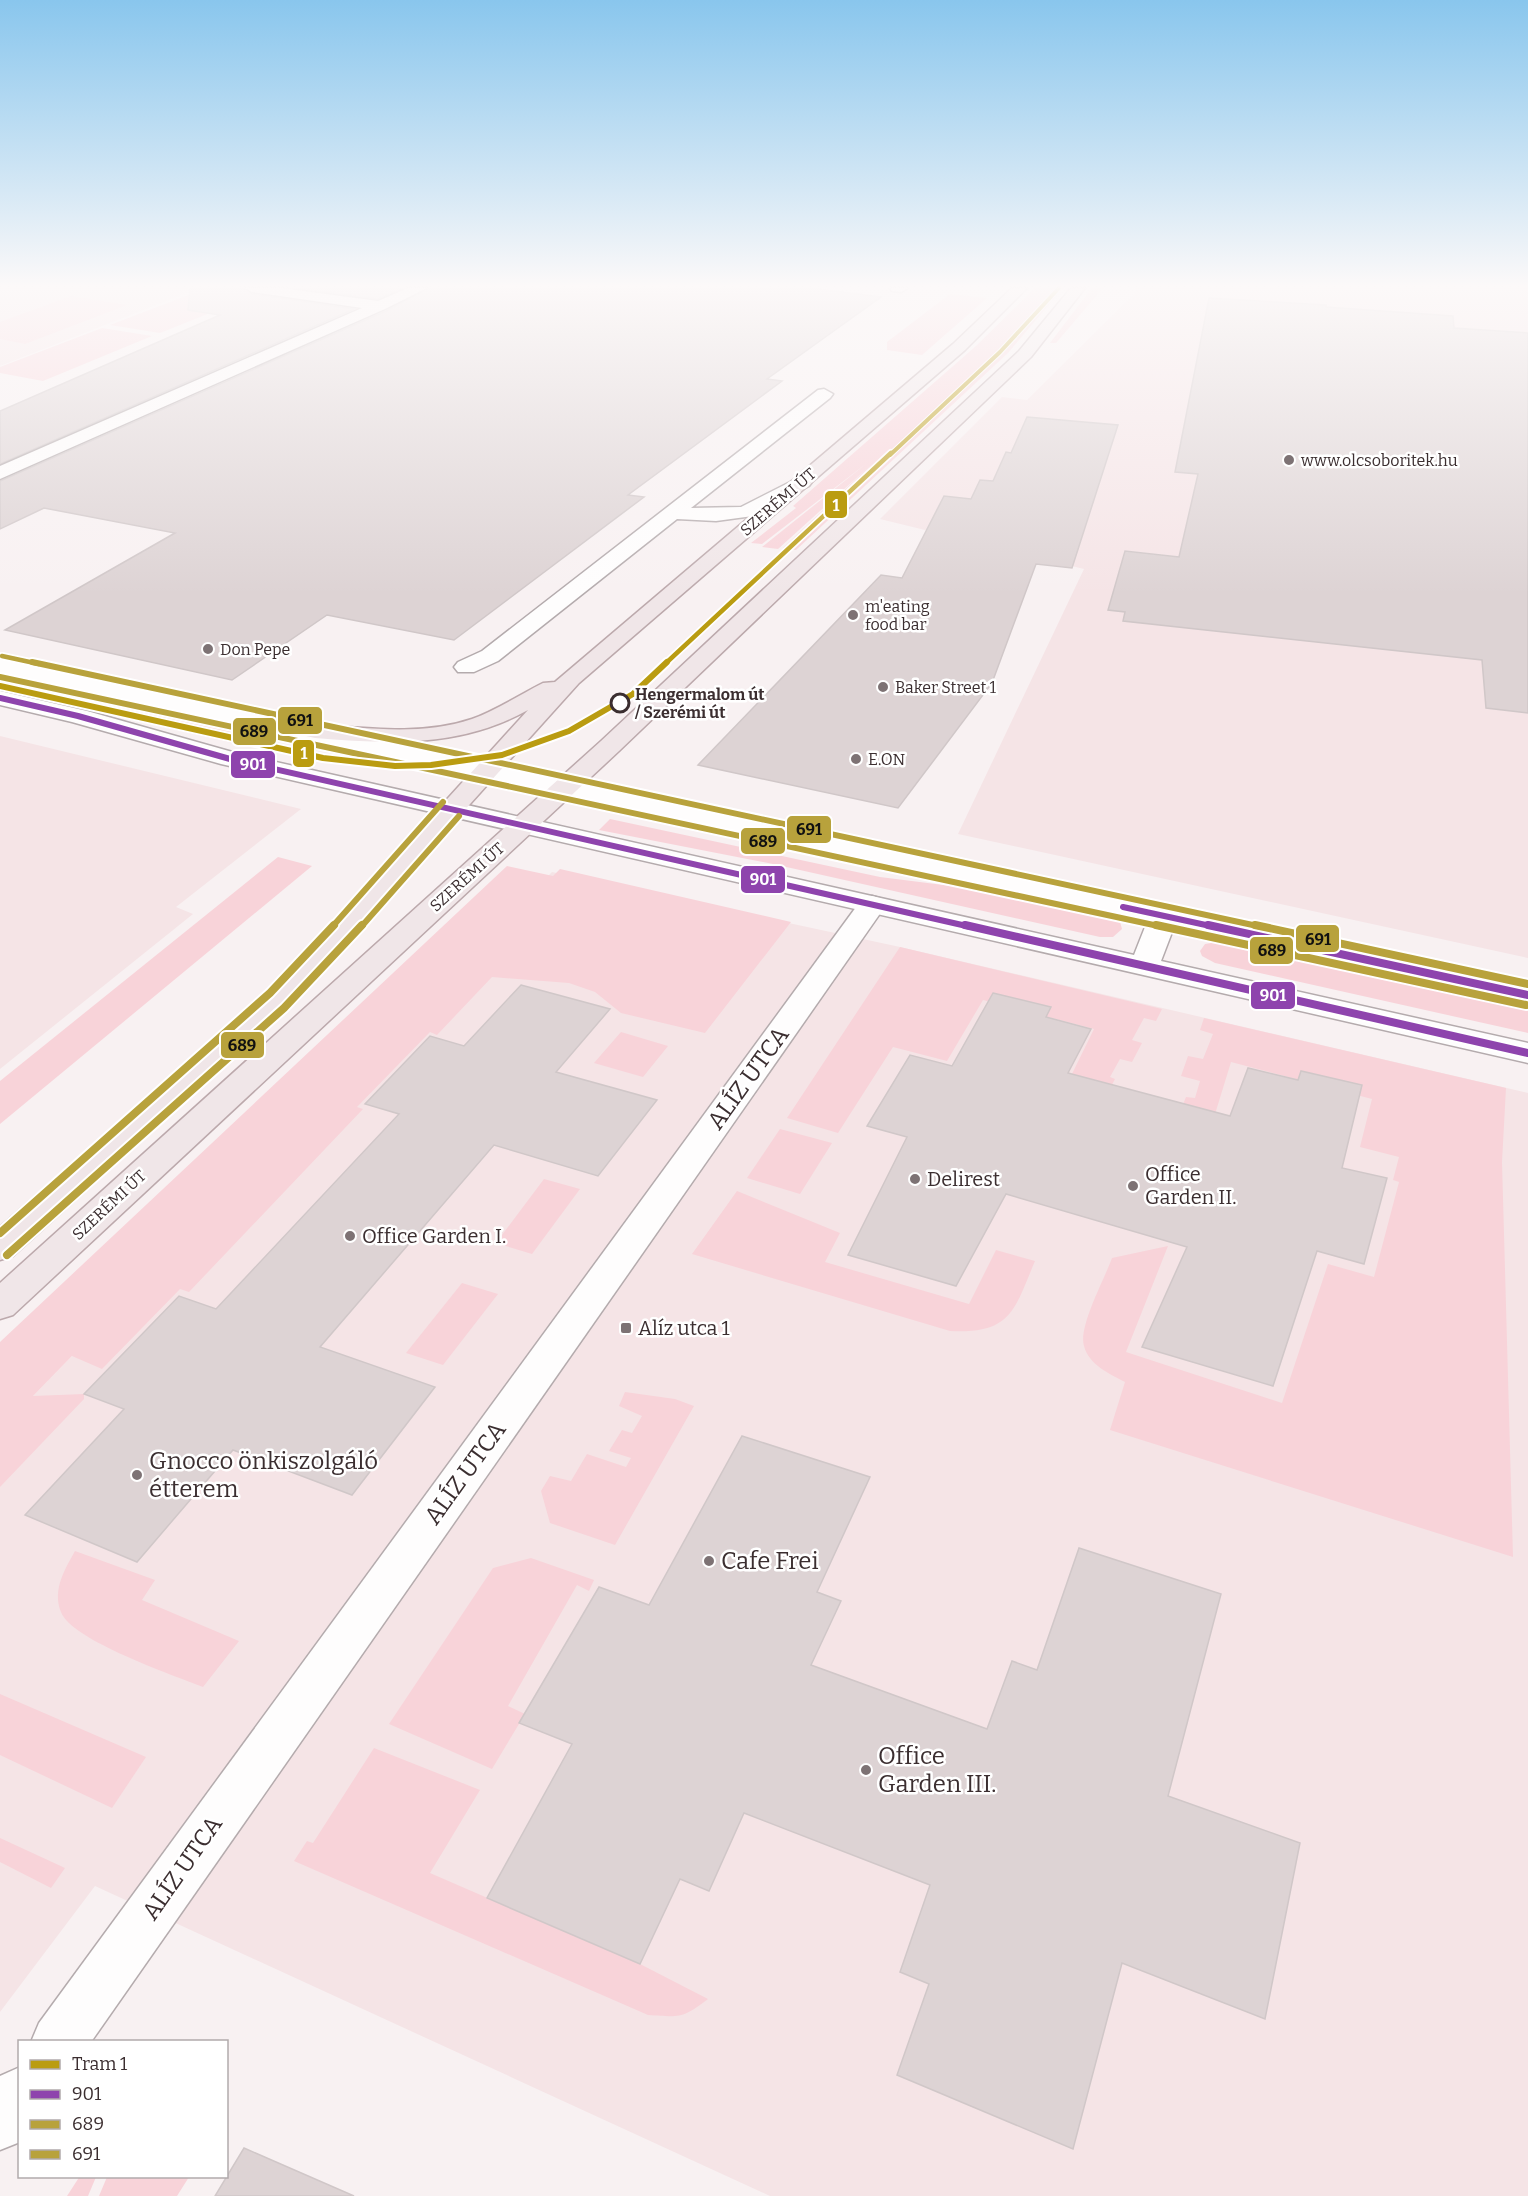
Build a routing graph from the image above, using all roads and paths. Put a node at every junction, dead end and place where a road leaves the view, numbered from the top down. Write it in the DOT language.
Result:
graph roads {
  1 [pos="188,390"];
  2 [pos="908,390"];
  3 [pos="986,390"];
  4 [pos="825,394"];
  5 [pos="0,473"];
  6 [pos="802,482"];
  7 [pos="672,513"];
  8 [pos="724,548"];
  9 [pos="0,666"];
  10 [pos="466,667"];
  11 [pos="571,678"];
  12 [pos="0,699"];
  13 [pos="315,731"];
  14 [pos="485,770"];
  15 [pos="564,788"];
  16 [pos="451,809"];
  17 [pos="524,825"];
  18 [pos="872,905"];
  19 [pos="1164,916"];
  20 [pos="1144,966"];
  21 [pos="1528,994"];
  22 [pos="1528,1053"];
  23 [pos="0,1247"];
  24 [pos="0,1305"];
  25 [pos="59,2040"];
  26 [pos="18,2098"];
  27 [pos="0,2122"];
  1 -- 5 [label="street"];
  2 -- 6 [label="main road, SZERÉMI ÚT"];
  3 -- 15 [label="main road, SZERÉMI ÚT"];
  4 -- 7 [label="street"];
  6 -- 7 [label="street"];
  6 -- 8 [label="main road, SZERÉMI ÚT"];
  7 -- 8 [label="street"];
  7 -- 10 [label="street"];
  8 -- 11 [label="main road, SZERÉMI ÚT"];
  9 -- 13 [label="street"];
  11 -- 13 [label="main road"];
  11 -- 14 [label="main road, SZERÉMI ÚT"];
  12 -- 16 [label="street"];
  13 -- 14 [label="street"];
  14 -- 15 [label="street"];
  14 -- 16 [label="main road, SZERÉMI ÚT"];
  15 -- 17 [label="main road, SZERÉMI ÚT"];
  15 -- 19 [label="street"];
  16 -- 17 [label="street"];
  16 -- 23 [label="main road, SZERÉMI ÚT"];
  17 -- 18 [label="street"];
  17 -- 24 [label="main road, SZERÉMI ÚT"];
  18 -- 20 [label="street"];
  18 -- 25 [label="street, ALÍZ UTCA"];
  19 -- 20 [label="street"];
  19 -- 21 [label="street"];
  20 -- 22 [label="street"];
  26 -- 27 [label="street"];
}
